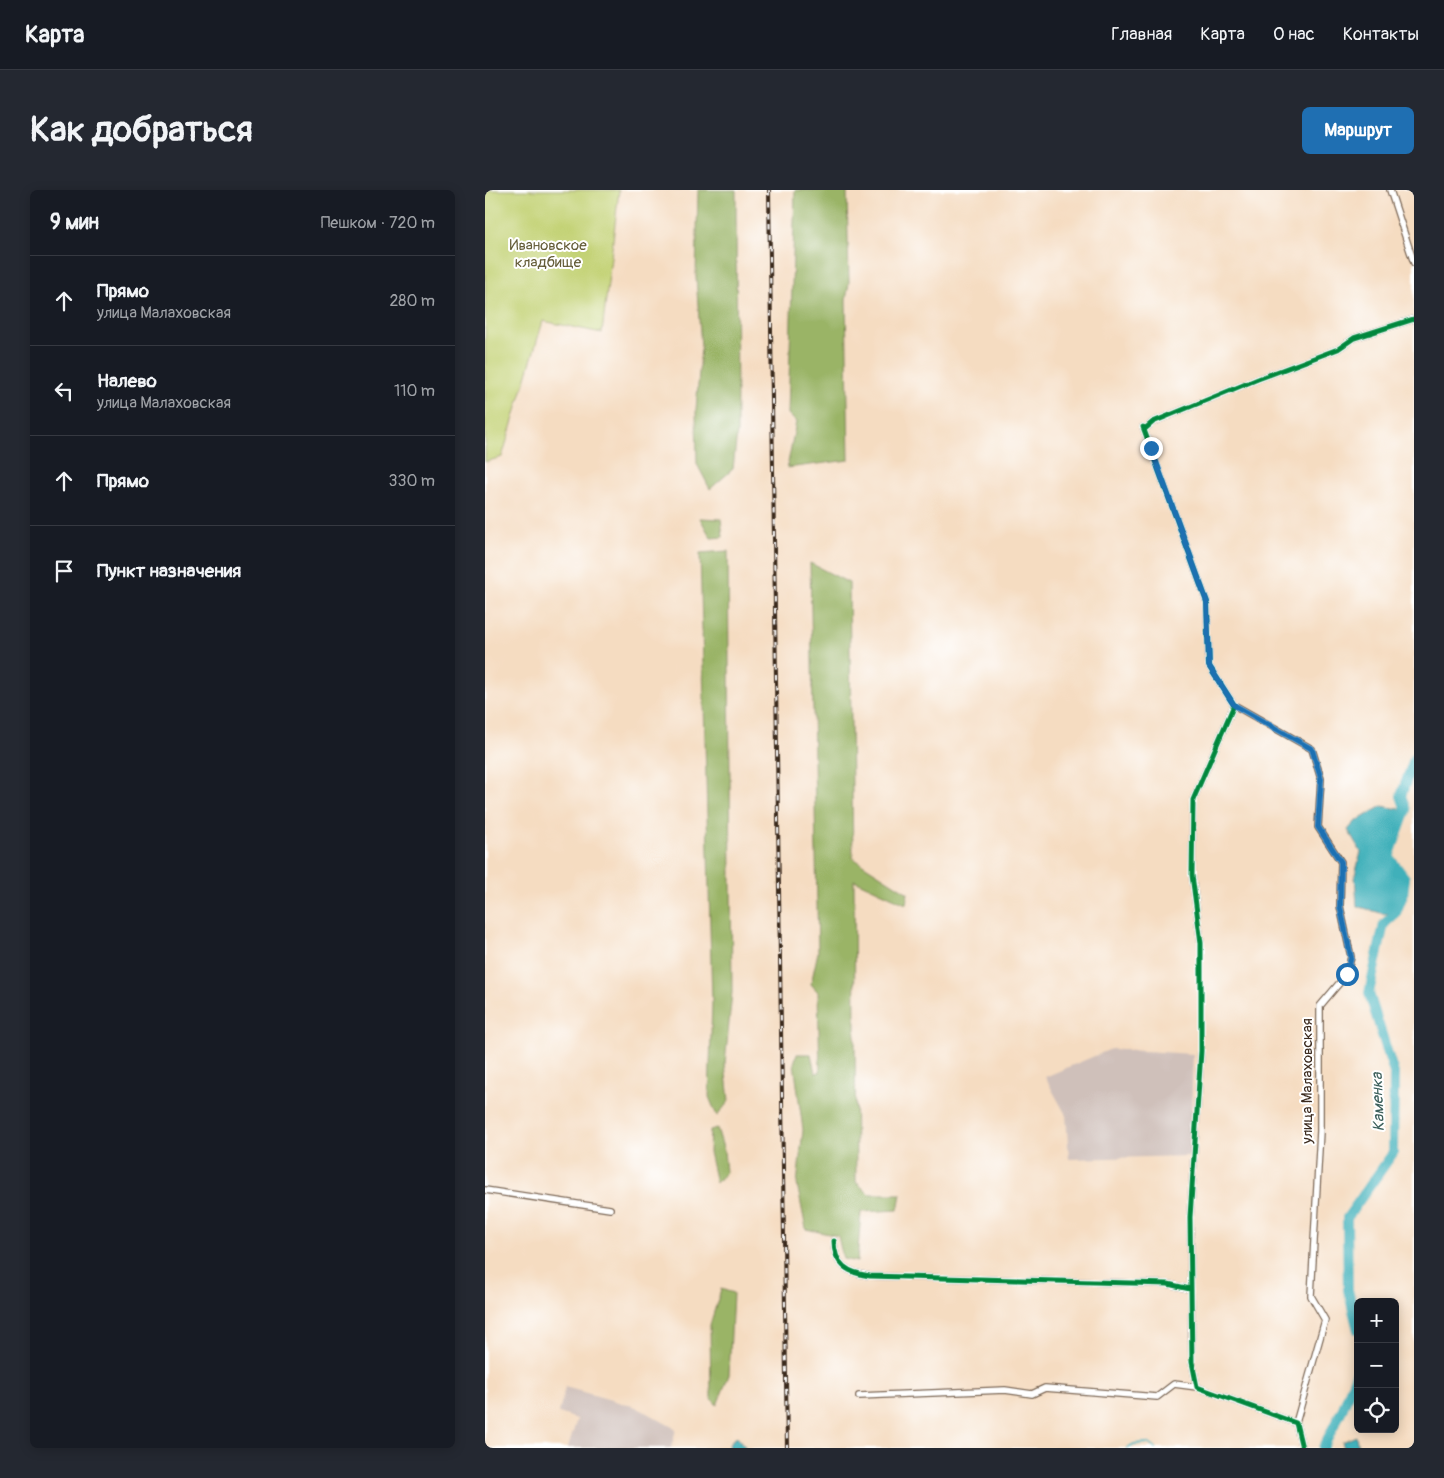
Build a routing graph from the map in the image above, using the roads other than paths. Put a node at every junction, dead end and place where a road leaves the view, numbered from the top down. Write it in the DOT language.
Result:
graph roads {
  1 [pos="1390,190"];
  2 [pos="1414,263"];
  3 [pos="1414,319"];
  4 [pos="1234,705"];
  5 [pos="485,1190"];
  6 [pos="610,1209"];
  7 [pos="834,1240"];
  8 [pos="1190,1288"];
  9 [pos="1197,1387"];
  10 [pos="859,1396"];
  11 [pos="1296,1424"];
  12 [pos="1302,1448"];
  1 -- 2 [label="street"];
  3 -- 4 [label="street"];
  4 -- 8 [label="street"];
  4 -- 11 [label="street, улица Малаховская"];
  5 -- 6 [label="street"];
  7 -- 8 [label="street"];
  8 -- 9 [label="street"];
  9 -- 10 [label="street"];
  9 -- 11 [label="street"];
  11 -- 12 [label="street"];
}
